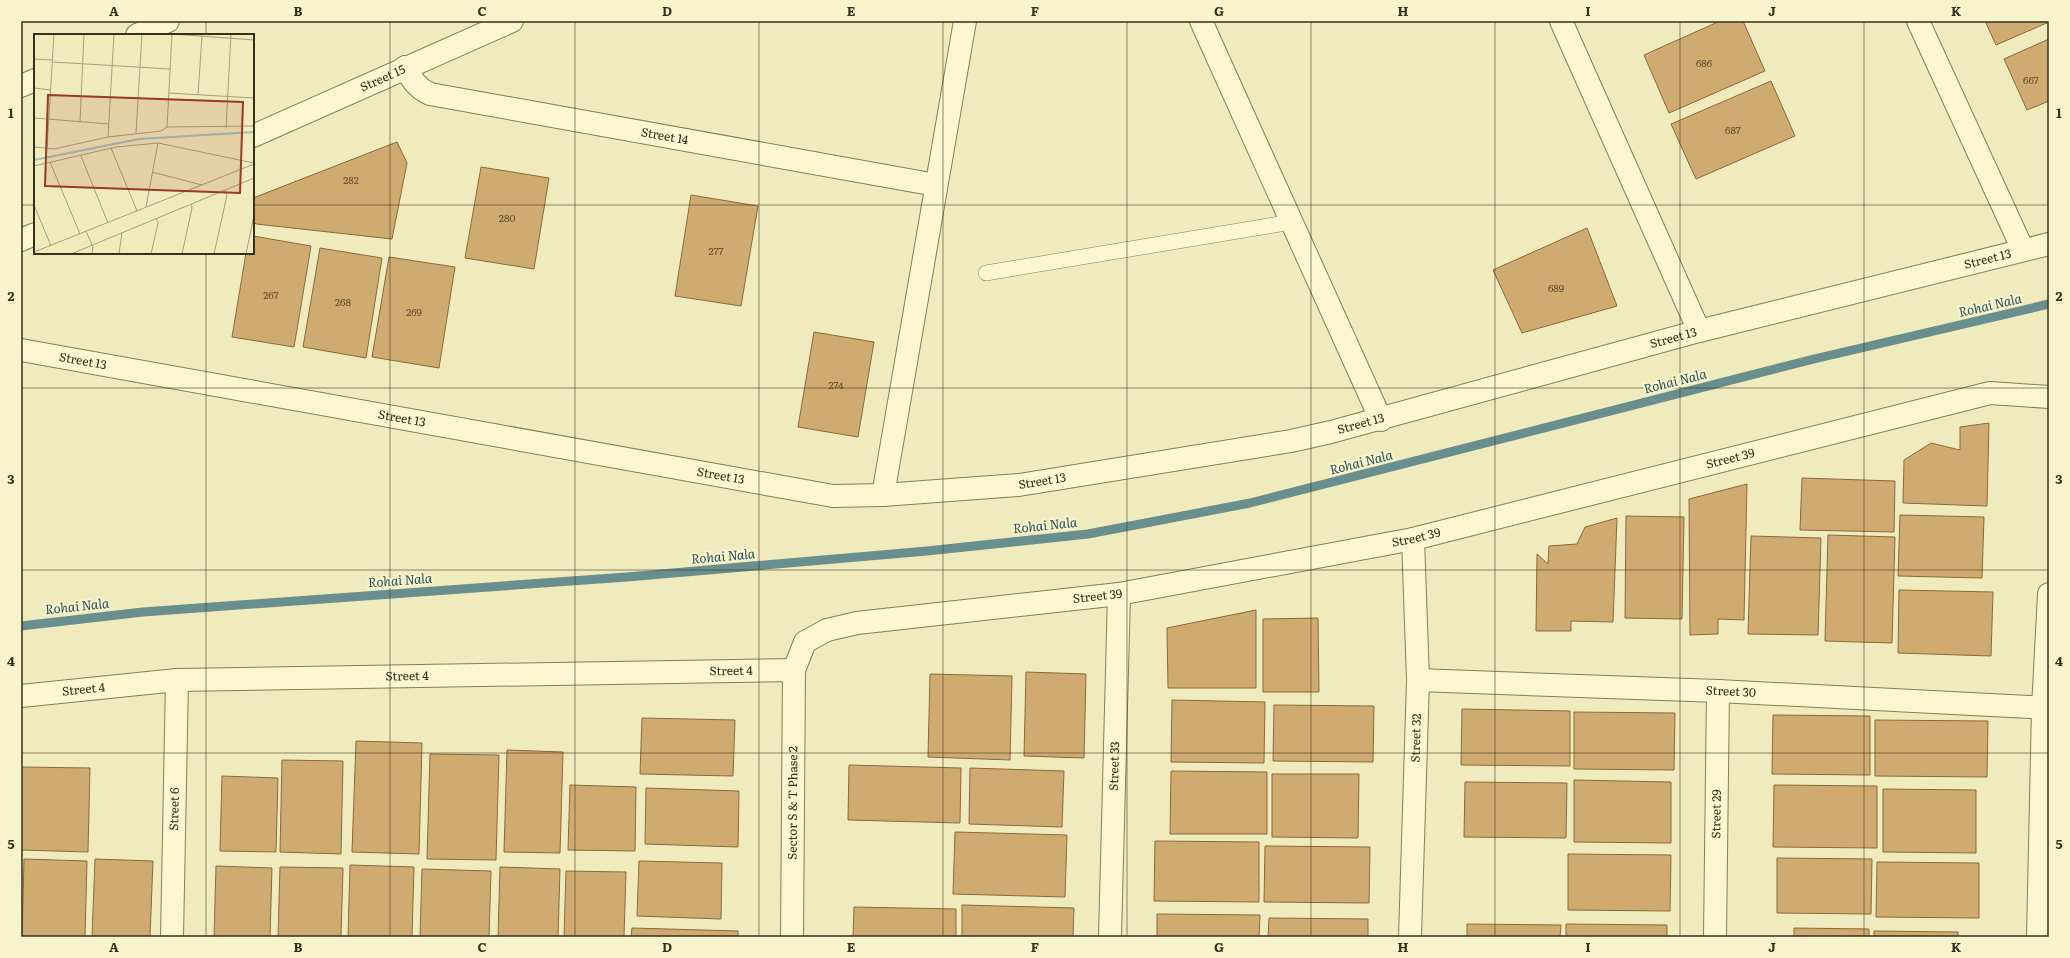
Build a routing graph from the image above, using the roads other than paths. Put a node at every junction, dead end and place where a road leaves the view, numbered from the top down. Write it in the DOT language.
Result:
graph roads {
  1 [pos="512,21"];
  2 [pos="965,21"];
  3 [pos="1201,21"];
  4 [pos="1561,21"];
  5 [pos="1918,21"];
  6 [pos="163,22"];
  7 [pos="139,34"];
  8 [pos="406,67"];
  9 [pos="34,80"];
  10 [pos="21,86"];
  11 [pos="254,136"];
  12 [pos="936,185"];
  13 [pos="1292,222"];
  14 [pos="34,234"];
  15 [pos="21,240"];
  16 [pos="2049,244"];
  17 [pos="2023,250"];
  18 [pos="986,273"];
  19 [pos="1699,331"];
  20 [pos="21,350"];
  21 [pos="2049,396"];
  22 [pos="1380,420"];
  23 [pos="883,495"];
  24 [pos="1414,539"];
  25 [pos="1119,594"];
  26 [pos="2049,594"];
  27 [pos="794,670"];
  28 [pos="177,680"];
  29 [pos="1418,680"];
  30 [pos="1718,691"];
  31 [pos="21,696"];
  32 [pos="2046,708"];
  33 [pos="172,937"];
  34 [pos="792,937"];
  35 [pos="1110,937"];
  36 [pos="1410,937"];
  37 [pos="1715,937"];
  38 [pos="2038,937"];
  1 -- 8 [label="street, Street 15"];
  2 -- 12 [label="street"];
  3 -- 13 [label="street"];
  4 -- 19 [label="street"];
  5 -- 17 [label="street"];
  6 -- 7 [label="street"];
  8 -- 11 [label="street, Street 15"];
  8 -- 12 [label="street, Street 14"];
  9 -- 10 [label="street"];
  12 -- 23 [label="street"];
  13 -- 18 [label="lane"];
  13 -- 22 [label="street"];
  14 -- 15 [label="street"];
  16 -- 17 [label="street, Street 13"];
  17 -- 19 [label="street, Street 13"];
  19 -- 22 [label="street, Street 13"];
  20 -- 23 [label="street, Street 13"];
  21 -- 24 [label="street, Street 39"];
  22 -- 23 [label="street, Street 13"];
  24 -- 25 [label="street, Street 39"];
  24 -- 29 [label="street, Street 32"];
  25 -- 27 [label="street, Street 39"];
  25 -- 35 [label="street, Street 33"];
  26 -- 32 [label="street"];
  27 -- 28 [label="street, Street 4"];
  27 -- 34 [label="street, Sector S & T Phase 2"];
  28 -- 31 [label="street, Street 4"];
  28 -- 33 [label="street, Street 6"];
  29 -- 30 [label="street, Street 30"];
  29 -- 36 [label="street, Street 32"];
  30 -- 32 [label="street, Street 30"];
  30 -- 37 [label="street, Street 29"];
  32 -- 38 [label="street"];
}
